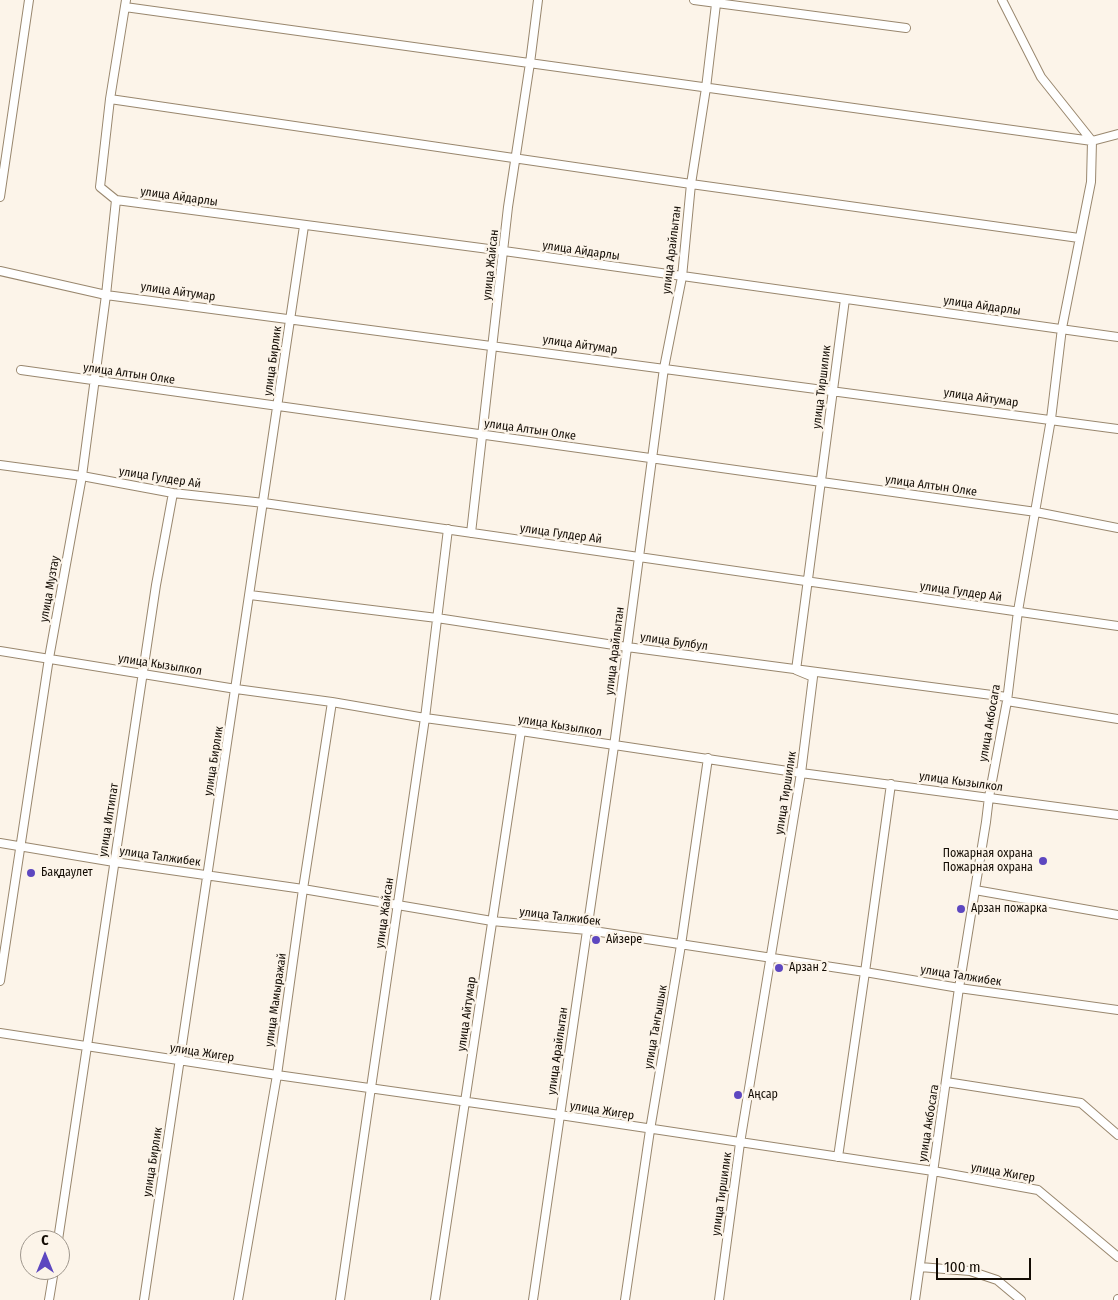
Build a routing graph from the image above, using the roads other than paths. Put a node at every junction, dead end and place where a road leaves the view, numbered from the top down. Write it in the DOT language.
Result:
graph roads {
  1 [pos="29,0"];
  2 [pos="538,0"];
  3 [pos="694,0"];
  4 [pos="1002,0"];
  5 [pos="126,4"];
  6 [pos="716,4"];
  7 [pos="906,28"];
  8 [pos="530,64"];
  9 [pos="706,88"];
  10 [pos="110,99"];
  11 [pos="1118,134"];
  12 [pos="1092,141"];
  13 [pos="515,159"];
  14 [pos="691,184"];
  15 [pos="0,197"];
  16 [pos="116,200"];
  17 [pos="304,226"];
  18 [pos="1079,238"];
  19 [pos="504,251"];
  20 [pos="0,271"];
  21 [pos="682,277"];
  22 [pos="106,295"];
  23 [pos="845,299"];
  24 [pos="290,318"];
  25 [pos="1062,328"];
  26 [pos="1118,337"];
  27 [pos="493,345"];
  28 [pos="664,368"];
  29 [pos="21,370"];
  30 [pos="94,380"];
  31 [pos="833,390"];
  32 [pos="278,406"];
  33 [pos="1051,419"];
  34 [pos="1118,429"];
  35 [pos="482,435"];
  36 [pos="651,458"];
  37 [pos="0,465"];
  38 [pos="82,476"];
  39 [pos="821,482"];
  40 [pos="173,492"];
  41 [pos="264,503"];
  42 [pos="1036,512"];
  43 [pos="1118,528"];
  44 [pos="448,529"];
  45 [pos="470,532"];
  46 [pos="638,557"];
  47 [pos="808,581"];
  48 [pos="250,595"];
  49 [pos="1018,611"];
  50 [pos="437,618"];
  51 [pos="1118,626"];
  52 [pos="627,647"];
  53 [pos="0,651"];
  54 [pos="49,658"];
  55 [pos="796,670"];
  56 [pos="142,674"];
  57 [pos="236,689"];
  58 [pos="1007,699"];
  59 [pos="332,702"];
  60 [pos="425,718"];
  61 [pos="1118,719"];
  62 [pos="521,731"];
  63 [pos="614,746"];
  64 [pos="708,758"];
  65 [pos="801,773"];
  66 [pos="891,784"];
  67 [pos="989,797"];
  68 [pos="1118,815"];
  69 [pos="0,843"];
  70 [pos="19,846"];
  71 [pos="114,862"];
  72 [pos="208,875"];
  73 [pos="303,889"];
  74 [pos="975,890"];
  75 [pos="398,904"];
  76 [pos="1118,915"];
  77 [pos="492,921"];
  78 [pos="587,930"];
  79 [pos="681,946"];
  80 [pos="770,958"];
  81 [pos="866,972"];
  82 [pos="0,981"];
  83 [pos="959,988"];
  84 [pos="1118,1010"];
  85 [pos="0,1033"];
  86 [pos="86,1046"];
  87 [pos="180,1061"];
  88 [pos="277,1075"];
  89 [pos="946,1082"];
  90 [pos="371,1088"];
  91 [pos="466,1102"];
  92 [pos="560,1115"];
  93 [pos="650,1130"];
  94 [pos="1118,1135"];
  95 [pos="740,1142"];
  96 [pos="838,1158"];
  97 [pos="932,1171"];
  98 [pos="59,1230"];
  99 [pos="1118,1257"];
  100 [pos="920,1267"];
  101 [pos="52,1280"];
  102 [pos="49,1300"];
  103 [pos="144,1300"];
  104 [pos="238,1300"];
  105 [pos="340,1300"];
  106 [pos="435,1300"];
  107 [pos="533,1300"];
  108 [pos="625,1300"];
  109 [pos="719,1300"];
  110 [pos="915,1300"];
  111 [pos="1021,1300"];
  1 -- 15 [label="street"];
  2 -- 8 [label="street, улица Жайсан"];
  3 -- 6 [label="street"];
  4 -- 12 [label="street"];
  5 -- 8 [label="street"];
  5 -- 10 [label="street"];
  6 -- 7 [label="street"];
  6 -- 9 [label="street, улица Арайлытан"];
  8 -- 9 [label="street"];
  8 -- 13 [label="street, улица Жайсан"];
  9 -- 12 [label="street"];
  9 -- 14 [label="street, улица Арайлытан"];
  10 -- 13 [label="street"];
  10 -- 16 [label="street"];
  11 -- 12 [label="street"];
  12 -- 18 [label="street, улица Акбосага"];
  13 -- 14 [label="street"];
  13 -- 19 [label="street, улица Жайсан"];
  14 -- 18 [label="street"];
  14 -- 21 [label="street, улица Арайлытан"];
  16 -- 17 [label="street, улица Айдарлы"];
  16 -- 22 [label="street, улица Музтау"];
  17 -- 19 [label="street, улица Айдарлы"];
  17 -- 24 [label="street, улица Бирлик"];
  18 -- 25 [label="street, улица Акбосага"];
  19 -- 21 [label="street, улица Айдарлы"];
  19 -- 27 [label="street, улица Жайсан"];
  20 -- 22 [label="street, улица Айтумар"];
  21 -- 23 [label="street, улица Айдарлы"];
  21 -- 28 [label="street, улица Арайлытан"];
  22 -- 24 [label="street, улица Айтумар"];
  22 -- 30 [label="street, улица Музтау"];
  23 -- 25 [label="street, улица Айдарлы"];
  23 -- 31 [label="street, улица Тиршилик"];
  24 -- 27 [label="street, улица Айтумар"];
  24 -- 32 [label="street, улица Бирлик"];
  25 -- 26 [label="street, улица Айдарлы"];
  25 -- 33 [label="street, улица Акбосага"];
  27 -- 28 [label="street, улица Айтумар"];
  27 -- 35 [label="street, улица Жайсан"];
  28 -- 31 [label="street, улица Айтумар"];
  28 -- 36 [label="street, улица Арайлытан"];
  29 -- 30 [label="street, улица Алтын Олке"];
  30 -- 32 [label="street, улица Алтын Олке"];
  30 -- 38 [label="street, улица Музтау"];
  31 -- 33 [label="street, улица Айтумар"];
  31 -- 39 [label="street, улица Тиршилик"];
  32 -- 35 [label="street, улица Алтын Олке"];
  32 -- 41 [label="street, улица Бирлик"];
  33 -- 34 [label="street, улица Айтумар"];
  33 -- 42 [label="street, улица Акбосага"];
  35 -- 36 [label="street, улица Алтын Олке"];
  35 -- 45 [label="street, улица Жайсан"];
  36 -- 39 [label="street, улица Алтын Олке"];
  36 -- 46 [label="street, улица Арайлытан"];
  37 -- 38 [label="street, улица Гулдер Ай"];
  38 -- 40 [label="street, улица Гулдер Ай"];
  38 -- 54 [label="street, улица Музтау"];
  39 -- 42 [label="street, улица Алтын Олке"];
  39 -- 47 [label="street, улица Тиршилик"];
  40 -- 41 [label="street, улица Гулдер Ай"];
  40 -- 56 [label="street, улица Илтипат"];
  41 -- 44 [label="street, улица Гулдер Ай"];
  41 -- 48 [label="street, улица Бирлик"];
  42 -- 43 [label="street, улица Алтын Олке"];
  42 -- 49 [label="street, улица Акбосага"];
  44 -- 45 [label="street, улица Гулдер Ай"];
  44 -- 50 [label="street, улица Жайсан"];
  45 -- 46 [label="street, улица Гулдер Ай"];
  46 -- 47 [label="street, улица Гулдер Ай"];
  46 -- 52 [label="street, улица Арайлытан"];
  47 -- 49 [label="street, улица Гулдер Ай"];
  47 -- 55 [label="street, улица Тиршилик"];
  48 -- 50 [label="street, улица Булбул"];
  48 -- 57 [label="street, улица Бирлик"];
  49 -- 51 [label="street, улица Гулдер Ай"];
  49 -- 58 [label="street, улица Акбосага"];
  50 -- 52 [label="street, улица Булбул"];
  50 -- 60 [label="street, улица Жайсан"];
  52 -- 55 [label="street, улица Булбул"];
  52 -- 63 [label="street, улица Арайлытан"];
  53 -- 54 [label="street, улица Кызылкол"];
  54 -- 56 [label="street, улица Кызылкол"];
  54 -- 70 [label="street, улица Музтау"];
  55 -- 58 [label="street, улица Булбул"];
  55 -- 65 [label="street, улица Тиршилик"];
  56 -- 57 [label="street, улица Кызылкол"];
  56 -- 71 [label="street, улица Илтипат"];
  57 -- 59 [label="street, улица Кызылкол"];
  57 -- 72 [label="street, улица Бирлик"];
  58 -- 61 [label="street, улица Булбул"];
  58 -- 67 [label="street, улица Акбосага"];
  59 -- 60 [label="street, улица Кызылкол"];
  59 -- 73 [label="street, улица Мамыражай"];
  60 -- 62 [label="street, улица Кызылкол"];
  60 -- 75 [label="street, улица Жайсан"];
  62 -- 63 [label="street, улица Кызылкол"];
  62 -- 77 [label="street, улица Айтумар"];
  63 -- 64 [label="street, улица Кызылкол"];
  63 -- 78 [label="street, улица Арайлытан"];
  64 -- 65 [label="street, улица Кызылкол"];
  64 -- 79 [label="street, улица Тангышык"];
  65 -- 66 [label="street, улица Кызылкол"];
  65 -- 80 [label="street, улица Тиршилик"];
  66 -- 67 [label="street, улица Кызылкол"];
  66 -- 81 [label="street"];
  67 -- 68 [label="street, улица Кызылкол"];
  67 -- 74 [label="street, улица Акбосага"];
  69 -- 70 [label="street, улица Талжибек"];
  70 -- 71 [label="street, улица Талжибек"];
  70 -- 82 [label="street, улица Музтау"];
  71 -- 72 [label="street, улица Талжибек"];
  71 -- 86 [label="street, улица Илтипат"];
  72 -- 73 [label="street, улица Талжибек"];
  72 -- 87 [label="street, улица Бирлик"];
  73 -- 75 [label="street, улица Талжибек"];
  73 -- 88 [label="street, улица Мамыражай"];
  74 -- 76 [label="street"];
  74 -- 83 [label="street, улица Акбосага"];
  75 -- 77 [label="street, улица Талжибек"];
  75 -- 90 [label="street, улица Жайсан"];
  77 -- 78 [label="street, улица Талжибек"];
  77 -- 91 [label="street, улица Айтумар"];
  78 -- 79 [label="street, улица Талжибек"];
  78 -- 92 [label="street, улица Арайлытан"];
  79 -- 80 [label="street, улица Талжибек"];
  79 -- 93 [label="street, улица Тангышык"];
  80 -- 81 [label="street, улица Талжибек"];
  80 -- 95 [label="street, улица Тиршилик"];
  81 -- 83 [label="street, улица Талжибек"];
  81 -- 96 [label="street"];
  83 -- 84 [label="street, улица Талжибек"];
  83 -- 89 [label="street, улица Акбосага"];
  85 -- 86 [label="street, улица Жигер"];
  86 -- 87 [label="street, улица Жигер"];
  86 -- 98 [label="street, улица Илтипат"];
  87 -- 88 [label="street, улица Жигер"];
  87 -- 103 [label="street, улица Бирлик"];
  88 -- 90 [label="street, улица Жигер"];
  88 -- 104 [label="street, улица Мамыражай"];
  89 -- 94 [label="street"];
  89 -- 97 [label="street, улица Акбосага"];
  90 -- 91 [label="street, улица Жигер"];
  90 -- 105 [label="street, улица Жайсан"];
  91 -- 92 [label="street, улица Жигер"];
  91 -- 106 [label="street, улица Айтумар"];
  92 -- 93 [label="street, улица Жигер"];
  92 -- 107 [label="street, улица Арайлытан"];
  93 -- 95 [label="street, улица Жигер"];
  93 -- 108 [label="street, улица Тангышык"];
  95 -- 96 [label="street, улица Жигер"];
  95 -- 109 [label="street, улица Тиршилик"];
  96 -- 97 [label="street, улица Жигер"];
  97 -- 99 [label="street, улица Жигер"];
  97 -- 100 [label="street, улица Акбосага"];
  100 -- 110 [label="street, улица Акбосага"];
  100 -- 111 [label="street"];
  101 -- 102 [label="street"];
}
